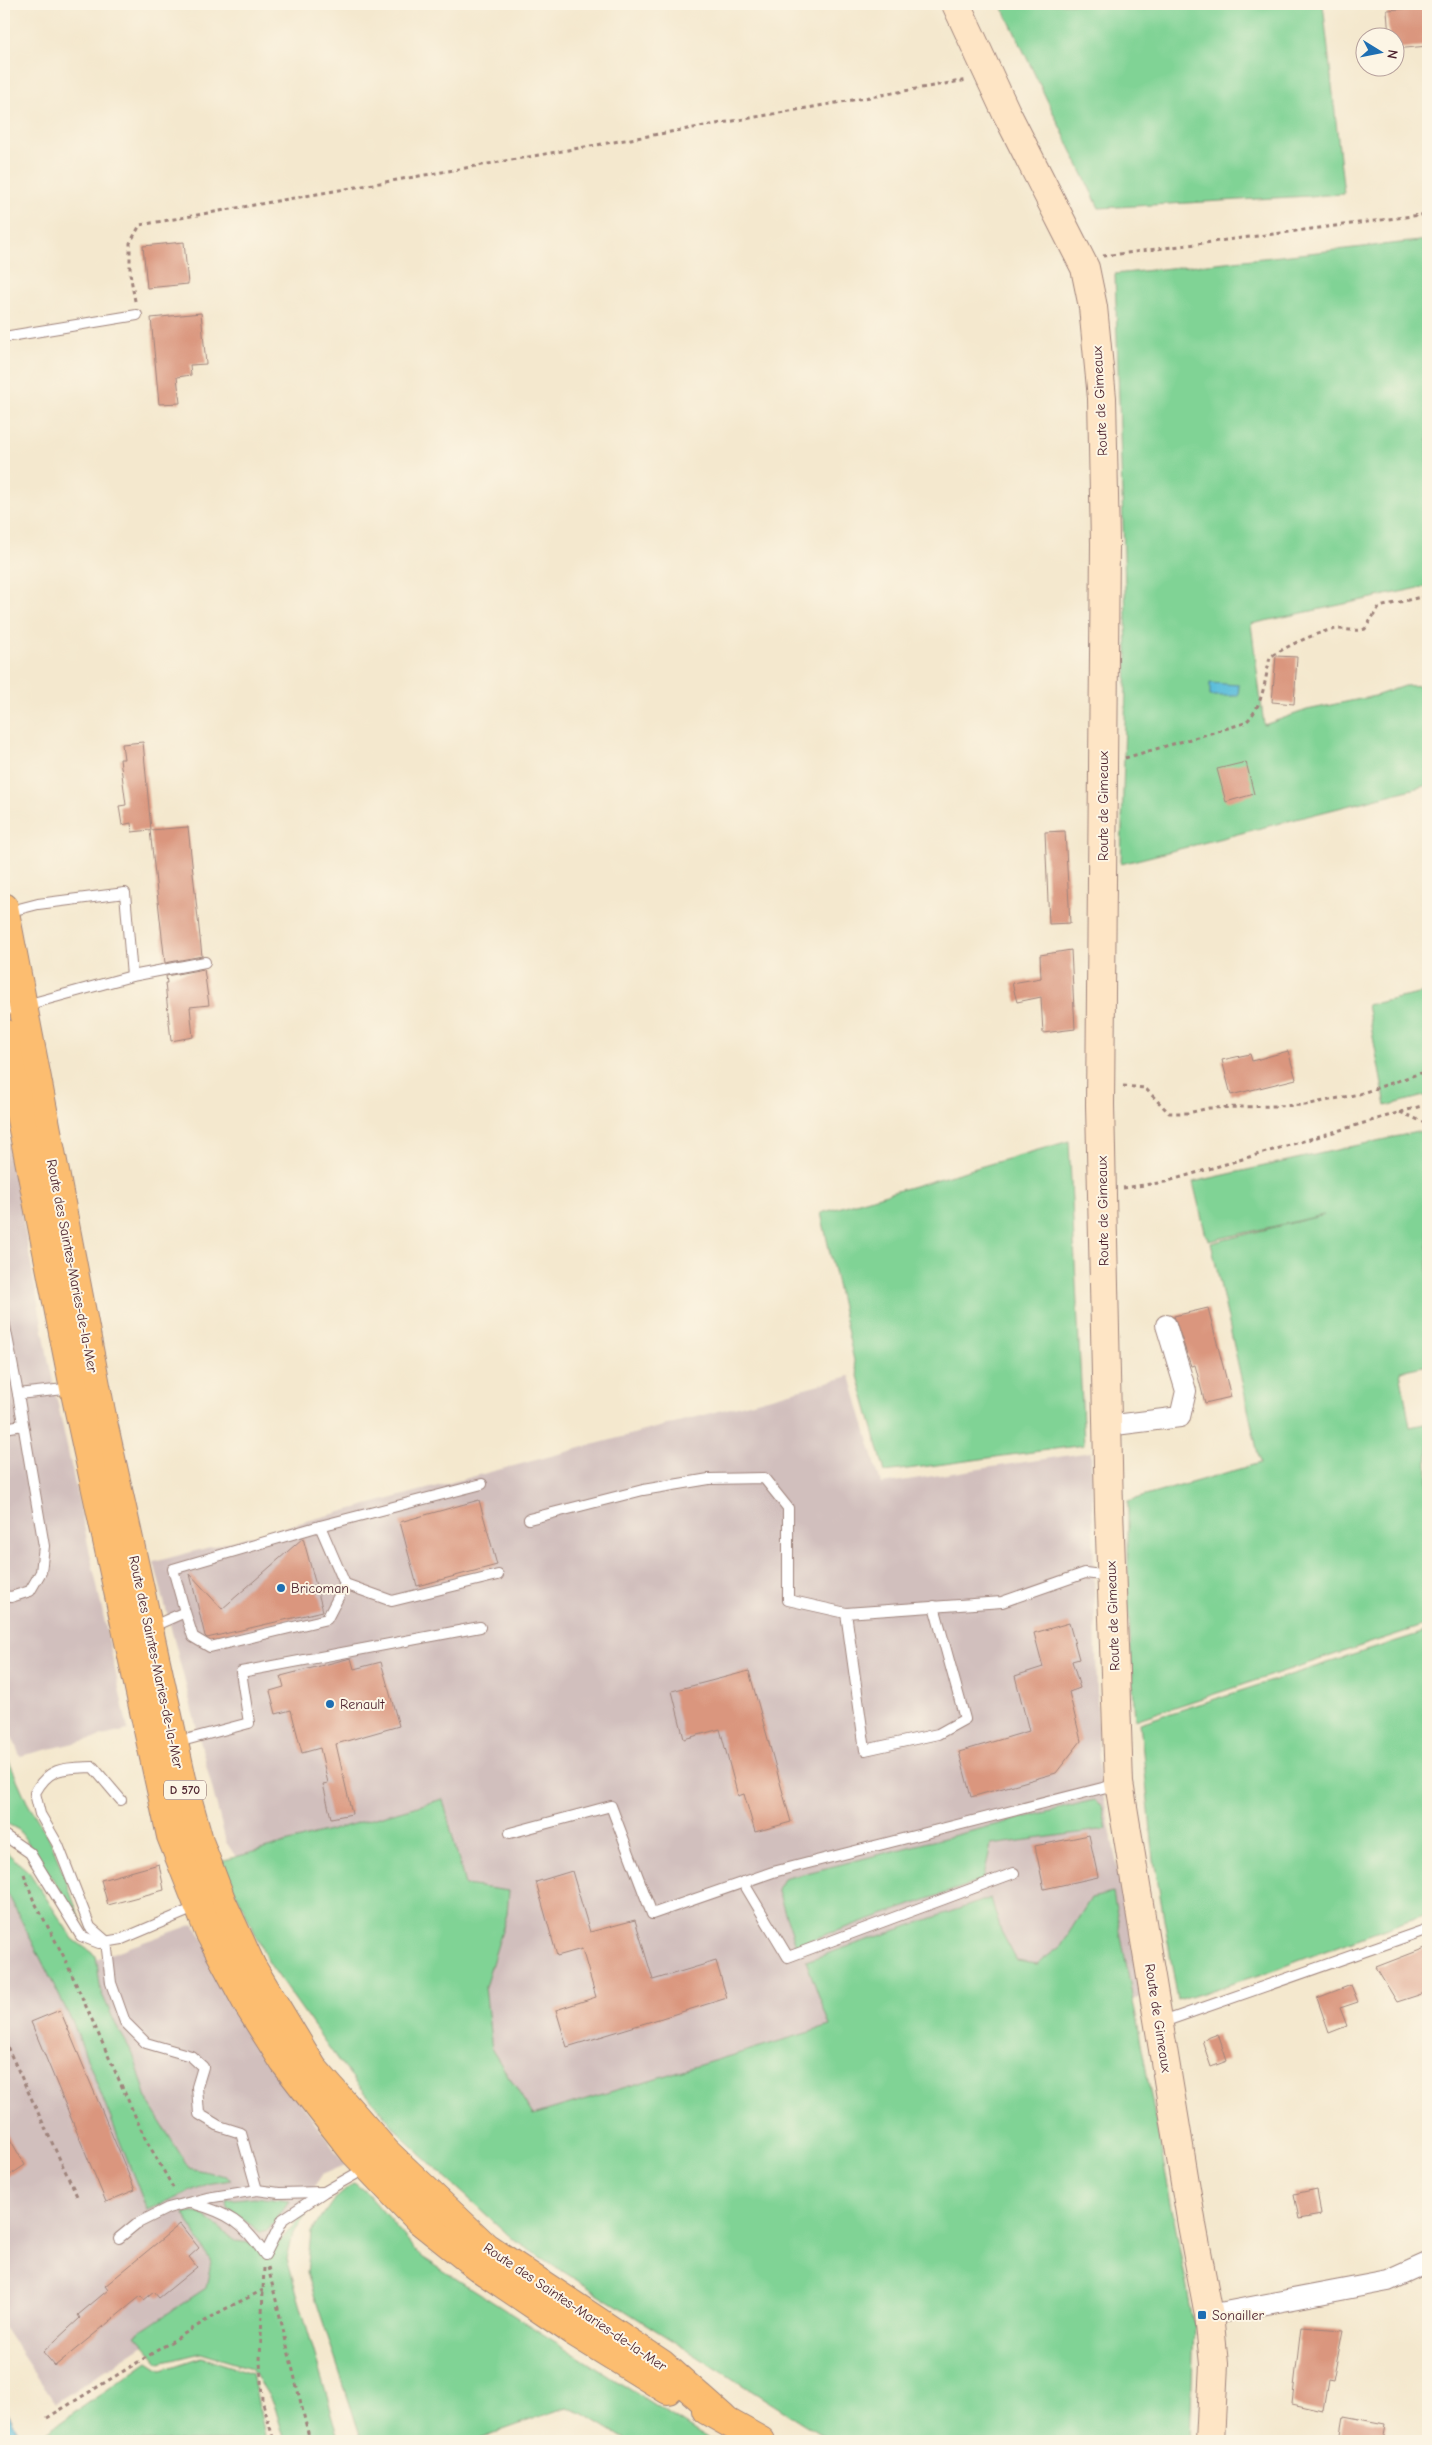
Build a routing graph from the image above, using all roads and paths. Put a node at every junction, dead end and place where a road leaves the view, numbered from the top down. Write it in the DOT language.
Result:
graph roads {
  1 [pos="956,4"];
  2 [pos="990,76"];
  3 [pos="1428,214"];
  4 [pos="1080,259"];
  5 [pos="137,315"];
  6 [pos="4,337"];
  7 [pos="1425,596"];
  8 [pos="1103,764"];
  9 [pos="4,911"];
  10 [pos="205,962"];
  11 [pos="132,976"];
  12 [pos="13,1009"];
  13 [pos="4,1033"];
  14 [pos="1424,1072"];
  15 [pos="1100,1083"];
  16 [pos="1428,1104"];
  17 [pos="1400,1112"];
  18 [pos="1428,1124"];
  19 [pos="40,1163"];
  20 [pos="1102,1191"];
  21 [pos="4,1320"];
  22 [pos="1166,1325"];
  23 [pos="84,1386"];
  24 [pos="18,1394"];
  25 [pos="23,1425"];
  26 [pos="1107,1426"];
  27 [pos="4,1428"];
  28 [pos="482,1484"];
  29 [pos="529,1519"];
  30 [pos="320,1526"];
  31 [pos="498,1574"];
  32 [pos="1111,1576"];
  33 [pos="345,1584"];
  34 [pos="4,1596"];
  35 [pos="934,1606"];
  36 [pos="186,1612"];
  37 [pos="846,1613"];
  38 [pos="480,1627"];
  39 [pos="138,1633"];
  40 [pos="162,1746"];
  41 [pos="1119,1784"];
  42 [pos="121,1800"];
  43 [pos="510,1833"];
  44 [pos="4,1835"];
  45 [pos="13,1841"];
  46 [pos="1014,1873"];
  47 [pos="743,1882"];
  48 [pos="209,1902"];
  49 [pos="1428,1929"];
  50 [pos="106,1941"];
  51 [pos="1159,2024"];
  52 [pos="4,2040"];
  53 [pos="377,2159"];
  54 [pos="169,2184"];
  55 [pos="256,2190"];
  56 [pos="324,2192"];
  57 [pos="77,2196"];
  58 [pos="192,2203"];
  59 [pos="120,2238"];
  60 [pos="265,2255"];
  61 [pos="1428,2263"];
  62 [pos="263,2290"];
  63 [pos="1210,2315"];
  64 [pos="47,2418"];
  65 [pos="274,2441"];
  66 [pos="310,2441"];
  67 [pos="761,2441"];
  68 [pos="1210,2441"];
  1 -- 2 [label="street, Route de Gimeaux"];
  2 -- 4 [label="street, Route de Gimeaux"];
  2 -- 5 [label="path"];
  3 -- 4 [label="path"];
  4 -- 8 [label="street, Route de Gimeaux"];
  5 -- 6 [label="lane"];
  7 -- 8 [label="path"];
  8 -- 15 [label="street, Route de Gimeaux"];
  9 -- 11 [label="lane"];
  9 -- 12 [label="main road, Route des Saintes-Maries-de-la-Mer / D 570"];
  10 -- 11 [label="lane"];
  11 -- 12 [label="lane"];
  12 -- 19 [label="main road, Route des Saintes-Maries-de-la-Mer / D 570"];
  13 -- 19 [label="main road, Route des Saintes-Maries-de-la-Mer / D 570"];
  14 -- 15 [label="path"];
  15 -- 20 [label="street, Route de Gimeaux"];
  16 -- 17 [label="path"];
  17 -- 18 [label="path"];
  17 -- 20 [label="path"];
  19 -- 23 [label="main road, Route des Saintes-Maries-de-la-Mer / D 570"];
  20 -- 26 [label="street, Route de Gimeaux"];
  21 -- 24 [label="lane"];
  22 -- 26 [label="street"];
  23 -- 24 [label="lane"];
  23 -- 39 [label="main road, Route des Saintes-Maries-de-la-Mer / D 570"];
  24 -- 25 [label="lane"];
  25 -- 27 [label="lane"];
  25 -- 34 [label="lane"];
  26 -- 32 [label="street, Route de Gimeaux"];
  28 -- 30 [label="lane"];
  29 -- 37 [label="lane"];
  30 -- 33 [label="lane"];
  30 -- 36 [label="lane"];
  31 -- 33 [label="lane"];
  32 -- 35 [label="lane"];
  32 -- 41 [label="street, Route de Gimeaux"];
  33 -- 36 [label="lane"];
  35 -- 37 [label="lane"];
  35 -- 37 [label="lane"];
  36 -- 39 [label="lane"];
  38 -- 40 [label="lane"];
  39 -- 40 [label="main road, Route des Saintes-Maries-de-la-Mer / D 570"];
  40 -- 48 [label="main road, Route des Saintes-Maries-de-la-Mer / D 570"];
  41 -- 47 [label="lane"];
  41 -- 51 [label="street, Route de Gimeaux"];
  42 -- 50 [label="lane"];
  43 -- 47 [label="lane"];
  44 -- 45 [label="lane"];
  45 -- 50 [label="lane"];
  45 -- 54 [label="path"];
  46 -- 47 [label="lane"];
  48 -- 50 [label="lane"];
  48 -- 53 [label="main road, Route des Saintes-Maries-de-la-Mer / D 570"];
  49 -- 51 [label="lane"];
  50 -- 55 [label="lane"];
  51 -- 63 [label="street, Route de Gimeaux"];
  52 -- 57 [label="path"];
  53 -- 56 [label="lane"];
  53 -- 67 [label="main road, Route des Saintes-Maries-de-la-Mer / D 570"];
  55 -- 56 [label="lane"];
  55 -- 58 [label="lane"];
  56 -- 60 [label="lane"];
  58 -- 59 [label="lane"];
  58 -- 60 [label="lane"];
  60 -- 62 [label="path"];
  60 -- 66 [label="path"];
  61 -- 63 [label="street"];
  62 -- 64 [label="path"];
  62 -- 65 [label="path"];
  63 -- 68 [label="street, Route de Gimeaux"];
}
